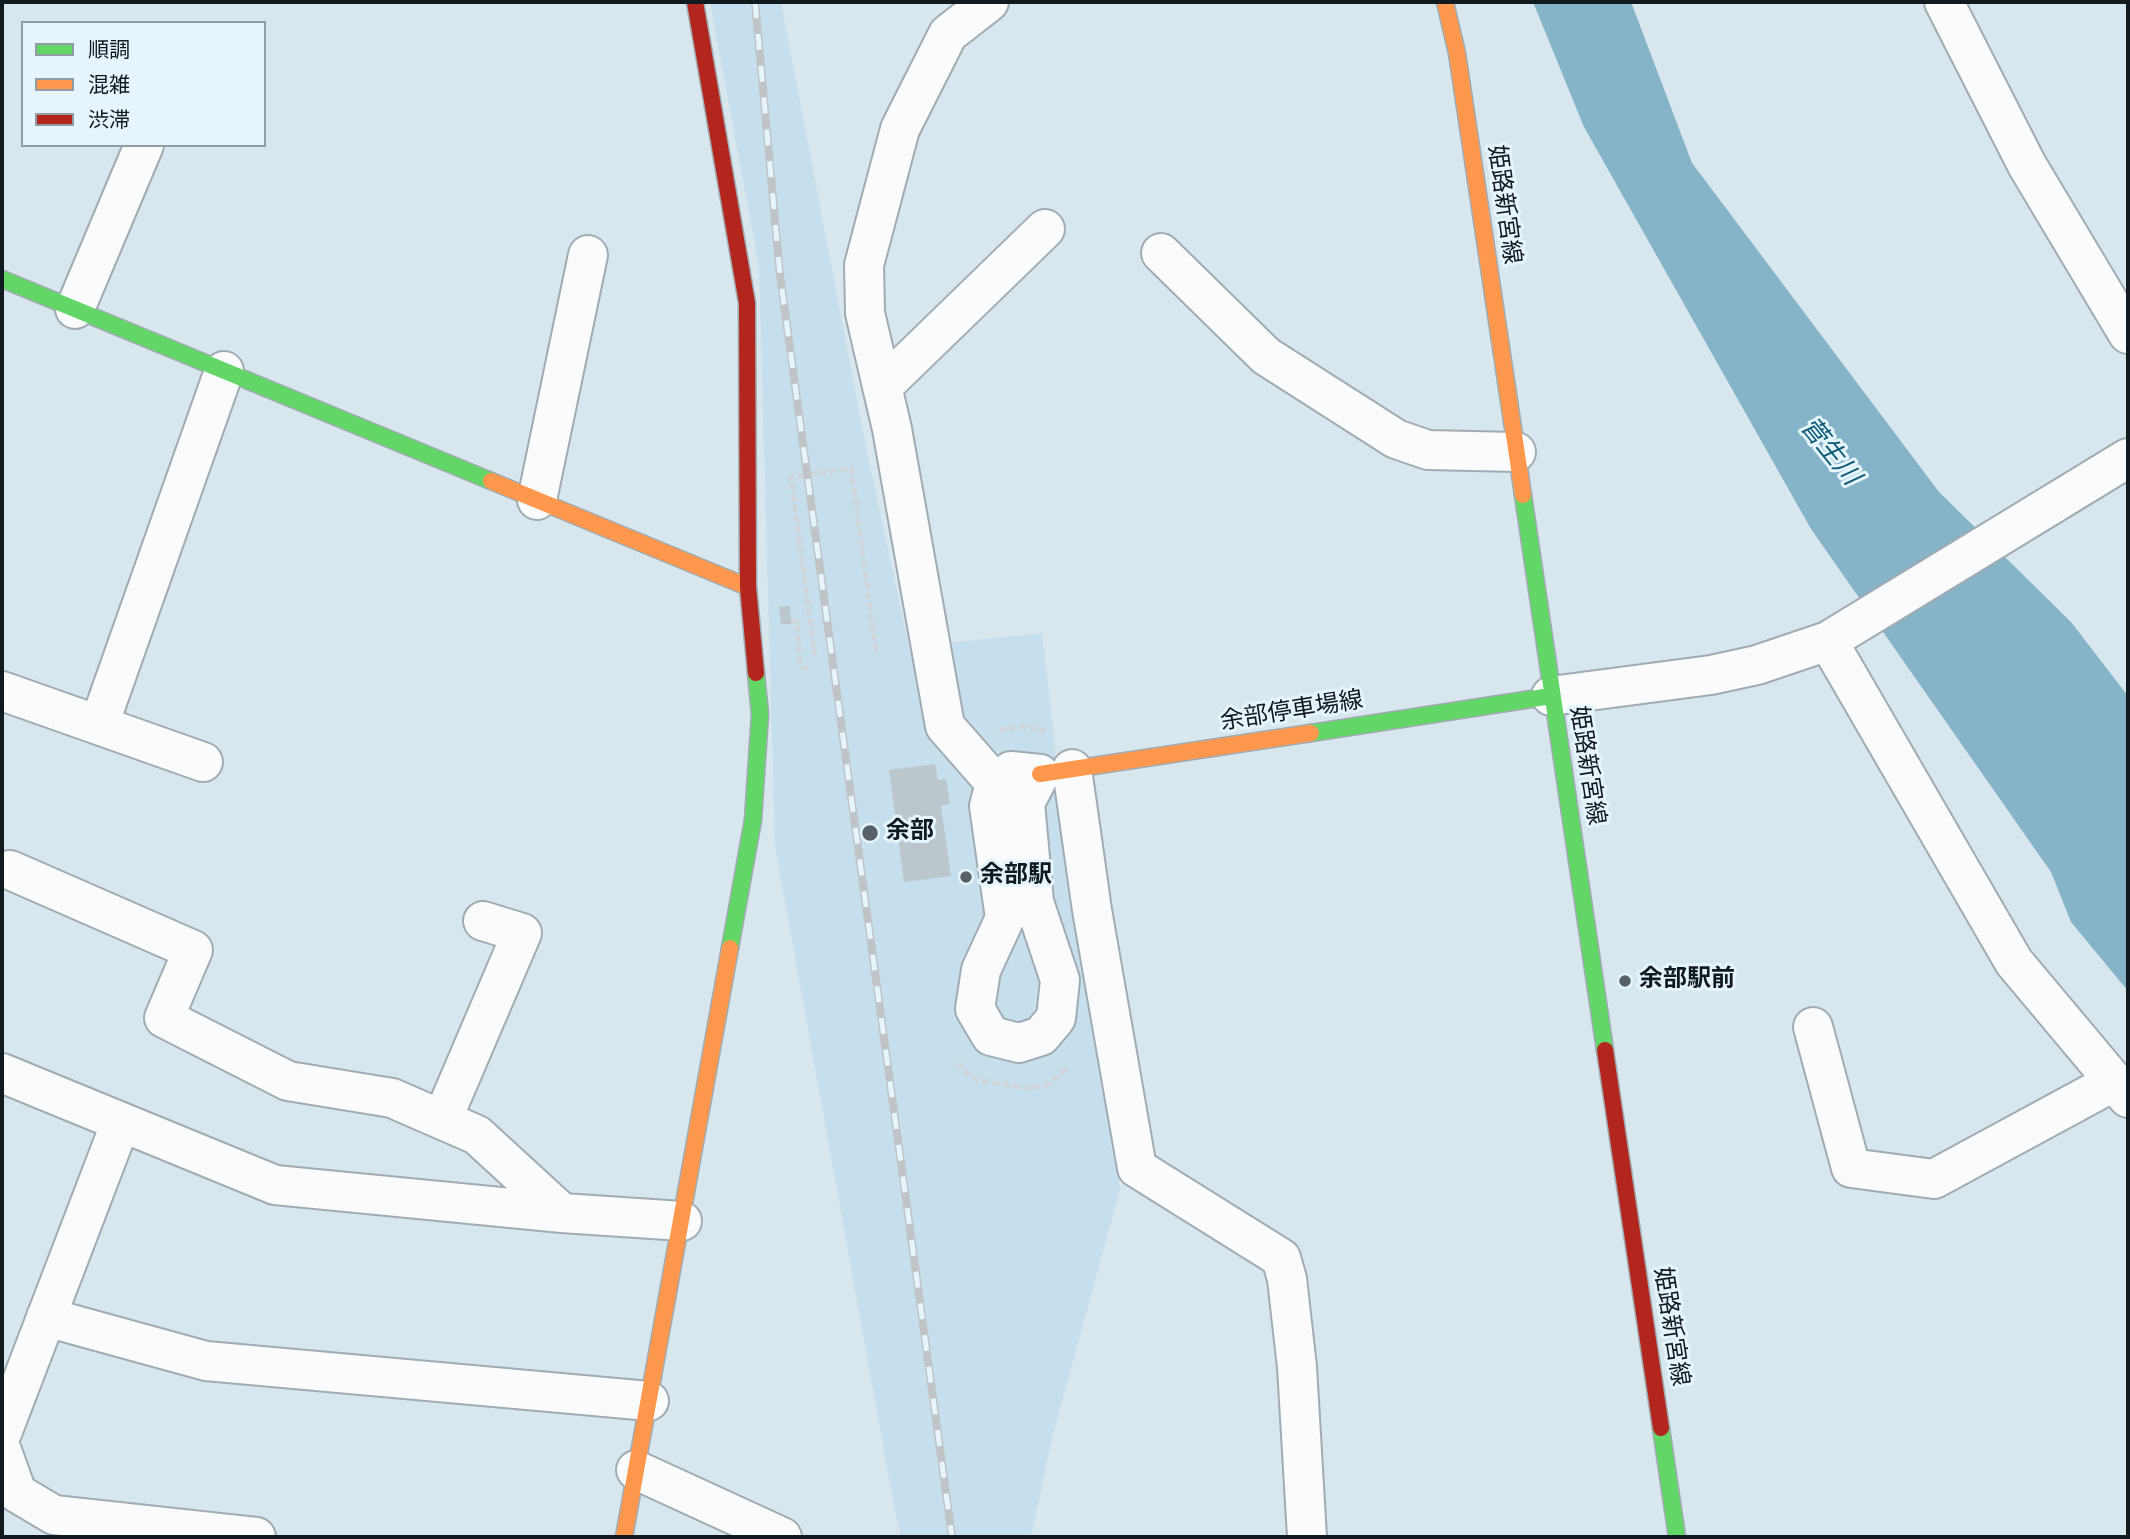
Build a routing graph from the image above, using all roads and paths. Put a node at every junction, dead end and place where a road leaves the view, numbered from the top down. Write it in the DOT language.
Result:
graph roads {
  1 [pos="695,2"];
  2 [pos="989,2"];
  3 [pos="1445,2"];
  4 [pos="1944,2"];
  5 [pos="143,147"];
  6 [pos="1045,229"];
  7 [pos="1161,253"];
  8 [pos="588,255"];
  9 [pos="2,279"];
  10 [pos="75,309"];
  11 [pos="2128,334"];
  12 [pos="224,371"];
  13 [pos="883,387"];
  14 [pos="1516,452"];
  15 [pos="2128,458"];
  16 [pos="537,500"];
  17 [pos="748,587"];
  18 [pos="1838,635"];
  19 [pos="876,650"];
  20 [pos="815,657"];
  21 [pos="2,691"];
  22 [pos="1551,696"];
  23 [pos="99,725"];
  24 [pos="204,762"];
  25 [pos="1056,772"];
  26 [pos="995,783"];
  27 [pos="10,870"];
  28 [pos="483,921"];
  29 [pos="1813,1027"];
  30 [pos="2,1073"];
  31 [pos="2122,1090"];
  32 [pos="442,1120"];
  33 [pos="121,1122"];
  34 [pos="562,1213"];
  35 [pos="682,1220"];
  36 [pos="46,1317"];
  37 [pos="649,1401"];
  38 [pos="2,1433"];
  39 [pos="2,1451"];
  40 [pos="636,1470"];
  41 [pos="256,1537"];
  42 [pos="624,1537"];
  43 [pos="782,1537"];
  44 [pos="1307,1537"];
  45 [pos="1677,1537"];
  1 -- 17 [label="street"];
  2 -- 13 [label="street"];
  3 -- 14 [label="street, 姫路新宮線"];
  4 -- 11 [label="street"];
  5 -- 10 [label="street"];
  6 -- 13 [label="street"];
  7 -- 14 [label="street"];
  8 -- 16 [label="street"];
  9 -- 10 [label="street"];
  10 -- 12 [label="street"];
  12 -- 16 [label="street"];
  12 -- 23 [label="street"];
  13 -- 26 [label="street"];
  14 -- 22 [label="street, 姫路新宮線"];
  15 -- 18 [label="street"];
  16 -- 17 [label="street"];
  17 -- 35 [label="street"];
  18 -- 22 [label="street"];
  18 -- 31 [label="street"];
  19 -- 20 [label="path"];
  21 -- 23 [label="street"];
  22 -- 25 [label="street, 余部停車場線"];
  22 -- 45 [label="street, 姫路新宮線"];
  23 -- 24 [label="street"];
  25 -- 26 [label="street"];
  25 -- 26 [label="street"];
  25 -- 44 [label="street"];
  27 -- 32 [label="street"];
  28 -- 32 [label="street"];
  29 -- 31 [label="street"];
  30 -- 33 [label="street"];
  32 -- 34 [label="street"];
  33 -- 34 [label="street"];
  33 -- 36 [label="street"];
  34 -- 35 [label="street"];
  35 -- 37 [label="street"];
  36 -- 37 [label="street"];
  36 -- 38 [label="street"];
  37 -- 40 [label="street"];
  39 -- 41 [label="street"];
  40 -- 42 [label="street"];
  40 -- 43 [label="street"];
}
